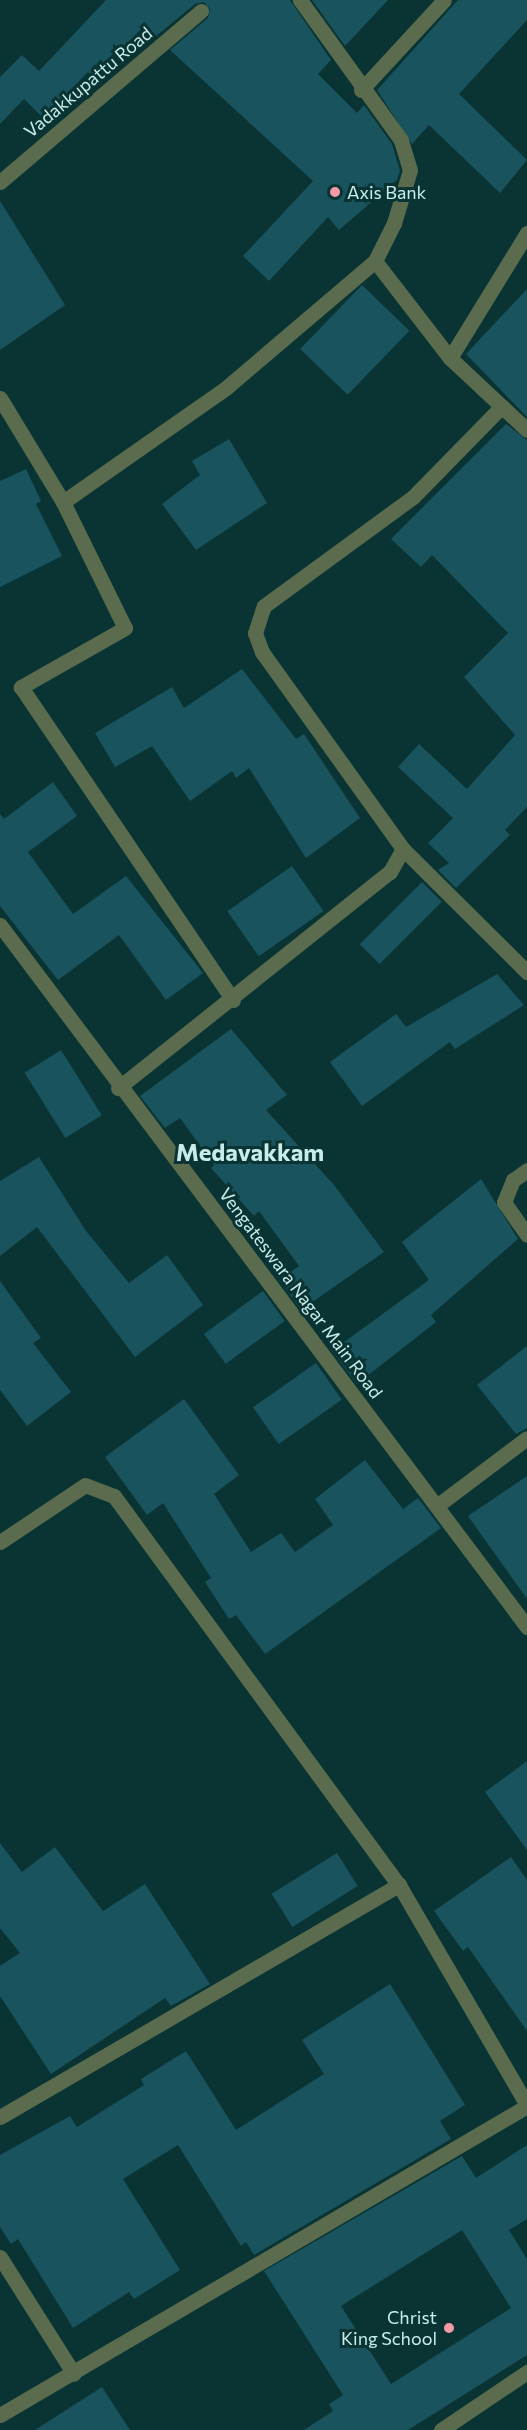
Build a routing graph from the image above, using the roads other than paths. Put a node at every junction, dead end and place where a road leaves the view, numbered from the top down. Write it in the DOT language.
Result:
graph roads {
  1 [pos="300,0"];
  2 [pos="444,0"];
  3 [pos="201,11"];
  4 [pos="361,90"];
  5 [pos="0,182"];
  6 [pos="527,233"];
  7 [pos="375,261"];
  8 [pos="450,358"];
  9 [pos="0,398"];
  10 [pos="502,406"];
  11 [pos="527,430"];
  12 [pos="63,502"];
  13 [pos="403,849"];
  14 [pos="0,925"];
  15 [pos="527,972"];
  16 [pos="233,1000"];
  17 [pos="118,1088"];
  18 [pos="527,1170"];
  19 [pos="527,1235"];
  20 [pos="527,1438"];
  21 [pos="438,1505"];
  22 [pos="2,1538"];
  23 [pos="527,1627"];
  24 [pos="399,1885"];
  25 [pos="527,2105"];
  26 [pos="0,2117"];
  27 [pos="0,2257"];
  28 [pos="527,2372"];
  29 [pos="74,2374"];
  30 [pos="0,2415"];
  31 [pos="441,2430"];
  1 -- 4 [label="street"];
  2 -- 4 [label="street"];
  3 -- 5 [label="street, Vadakkupattu Road"];
  4 -- 7 [label="street"];
  6 -- 8 [label="street"];
  7 -- 8 [label="street"];
  7 -- 12 [label="street"];
  8 -- 10 [label="street"];
  9 -- 12 [label="street"];
  10 -- 11 [label="street"];
  10 -- 13 [label="street"];
  12 -- 16 [label="street"];
  13 -- 15 [label="street"];
  13 -- 16 [label="street"];
  14 -- 17 [label="street, Vengateswara Nagar Main Road"];
  16 -- 17 [label="street"];
  17 -- 21 [label="street, Vengateswara Nagar Main Road"];
  18 -- 19 [label="street"];
  20 -- 21 [label="street"];
  21 -- 23 [label="street, Vengateswara Nagar Main Road"];
  22 -- 24 [label="street"];
  24 -- 25 [label="street"];
  24 -- 26 [label="street"];
  25 -- 29 [label="street"];
  27 -- 29 [label="street"];
  28 -- 31 [label="street"];
  29 -- 30 [label="street"];
}
